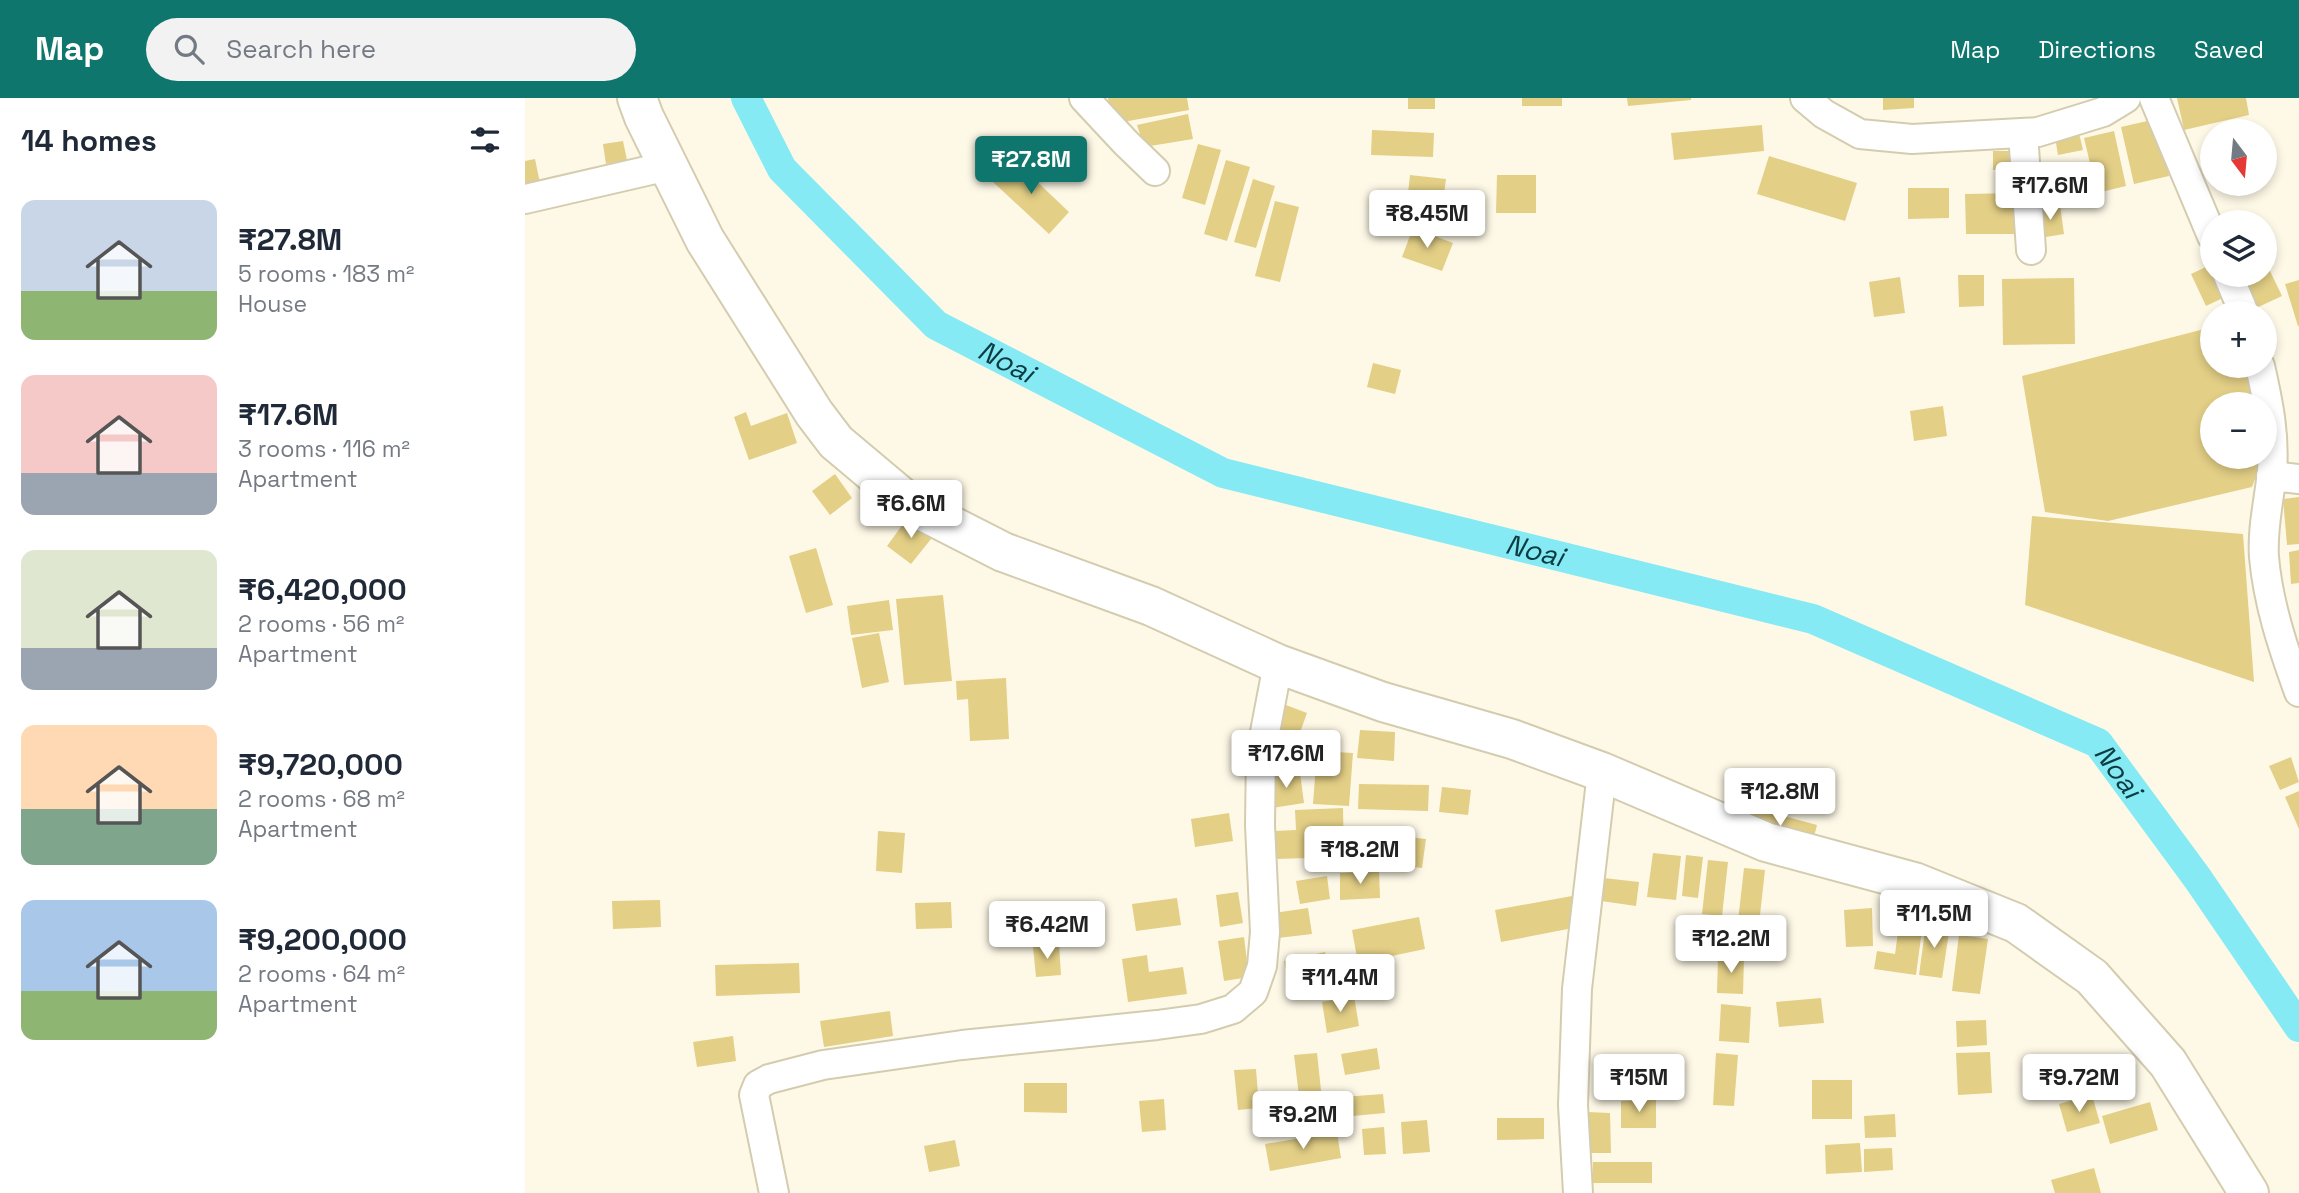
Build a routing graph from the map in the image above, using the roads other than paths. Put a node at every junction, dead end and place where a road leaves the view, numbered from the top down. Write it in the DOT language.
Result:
graph roads {
  1 [pos="637,98"];
  2 [pos="1084,98"];
  3 [pos="1805,98"];
  4 [pos="2126,98"];
  5 [pos="2154,98"];
  6 [pos="2023,133"];
  7 [pos="668,166"];
  8 [pos="1155,171"];
  9 [pos="525,199"];
  10 [pos="2201,210"];
  11 [pos="2031,250"];
  12 [pos="2263,378"];
  13 [pos="2271,476"];
  14 [pos="2299,479"];
  15 [pos="1278,664"];
  16 [pos="2299,692"];
  17 [pos="1602,772"];
  18 [pos="774,1193"];
  19 [pos="1578,1193"];
  20 [pos="2249,1193"];
  1 -- 7 [label="street"];
  2 -- 8 [label="street"];
  3 -- 6 [label="street"];
  4 -- 6 [label="street"];
  5 -- 10 [label="street"];
  6 -- 11 [label="street"];
  7 -- 9 [label="street"];
  7 -- 15 [label="street"];
  12 -- 13 [label="street"];
  13 -- 14 [label="street"];
  13 -- 16 [label="street"];
  15 -- 17 [label="street"];
  15 -- 18 [label="street"];
  17 -- 19 [label="street"];
  17 -- 20 [label="street"];
}
